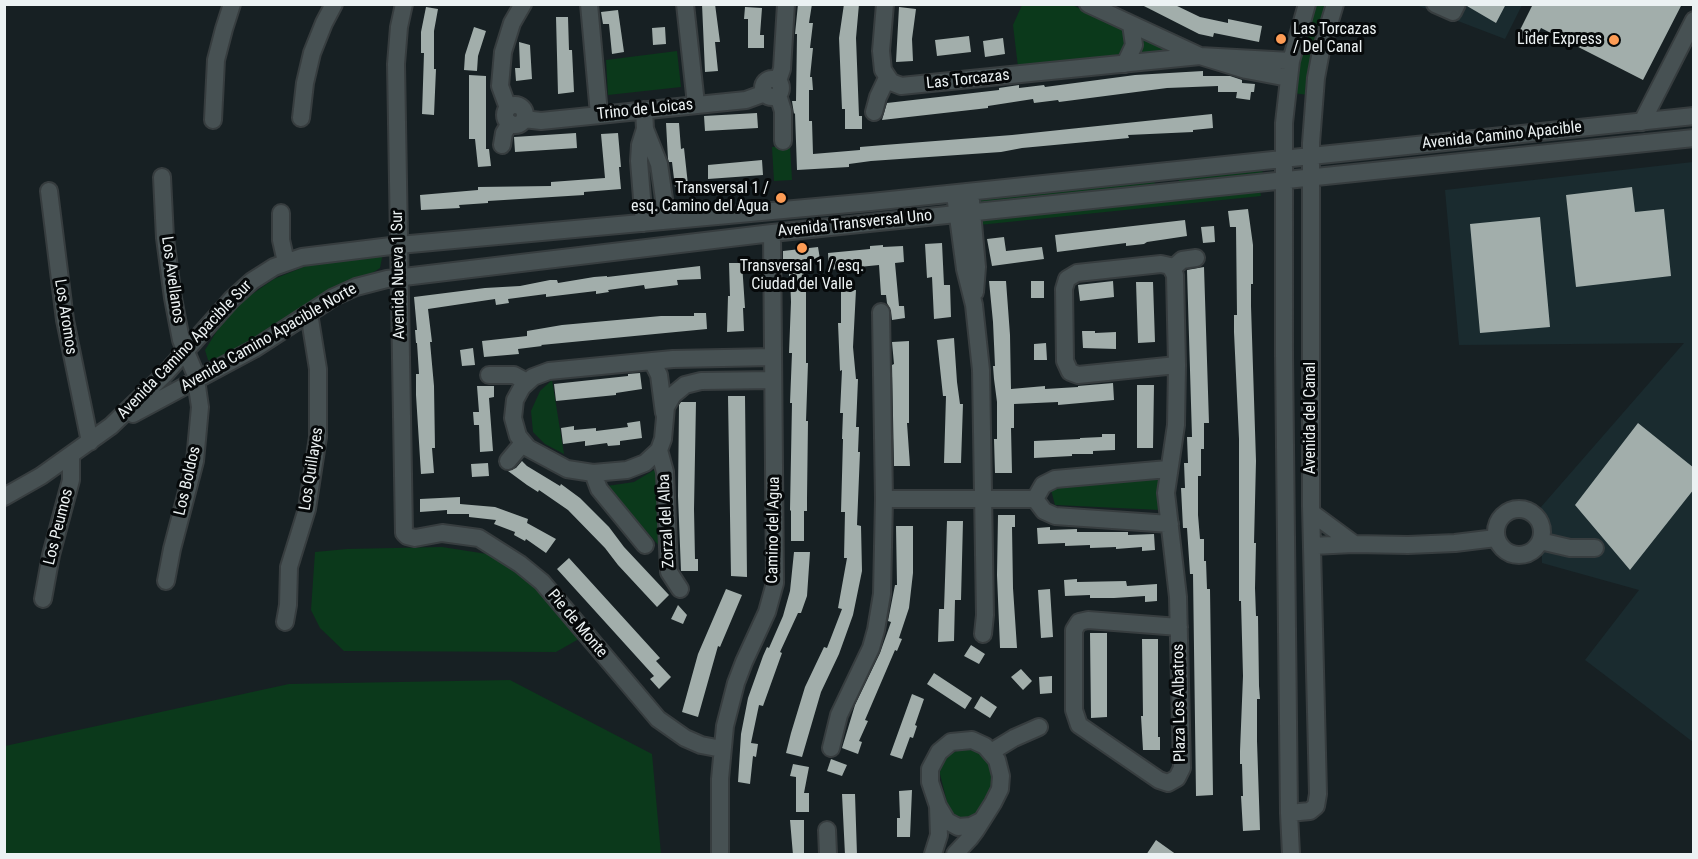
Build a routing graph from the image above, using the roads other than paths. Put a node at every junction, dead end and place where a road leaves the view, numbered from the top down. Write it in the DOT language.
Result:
graph roads {
  1 [pos="232,4"];
  2 [pos="334,4"];
  3 [pos="523,4"];
  4 [pos="589,4"];
  5 [pos="685,4"];
  6 [pos="786,4"];
  7 [pos="885,4"];
  8 [pos="1088,4"];
  9 [pos="1306,4"];
  10 [pos="1335,4"];
  11 [pos="1435,4"];
  12 [pos="1457,4"];
  13 [pos="402,5"];
  14 [pos="1694,20"];
  15 [pos="1131,24"];
  16 [pos="1200,56"];
  17 [pos="1291,61"];
  18 [pos="1125,64"];
  19 [pos="887,78"];
  20 [pos="1288,78"];
  21 [pos="774,90"];
  22 [pos="1286,99"];
  23 [pos="1313,101"];
  24 [pos="696,105"];
  25 [pos="644,110"];
  26 [pos="874,112"];
  27 [pos="599,114"];
  28 [pos="514,116"];
  29 [pos="1694,116"];
  30 [pos="301,117"];
  31 [pos="213,120"];
  32 [pos="1642,122"];
  33 [pos="645,129"];
  34 [pos="1694,138"];
  35 [pos="783,141"];
  36 [pos="502,145"];
  37 [pos="1311,156"];
  38 [pos="1284,159"];
  39 [pos="1166,171"];
  40 [pos="162,177"];
  41 [pos="1312,177"];
  42 [pos="1285,179"];
  43 [pos="49,191"];
  44 [pos="1167,192"];
  45 [pos="962,193"];
  46 [pos="281,213"];
  47 [pos="964,213"];
  48 [pos="702,217"];
  49 [pos="667,220"];
  50 [pos="644,223"];
  51 [pos="574,230"];
  52 [pos="772,233"];
  53 [pos="461,240"];
  54 [pos="704,243"];
  55 [pos="399,244"];
  56 [pos="576,256"];
  57 [pos="1196,258"];
  58 [pos="286,262"];
  59 [pos="463,269"];
  60 [pos="1173,269"];
  61 [pos="399,278"];
  62 [pos="881,312"];
  63 [pos="309,314"];
  64 [pos="186,353"];
  65 [pos="773,357"];
  66 [pos="673,359"];
  67 [pos="652,361"];
  68 [pos="1177,365"];
  69 [pos="489,375"];
  70 [pos="196,380"];
  71 [pos="773,380"];
  72 [pos="526,382"];
  73 [pos="685,386"];
  74 [pos="664,414"];
  75 [pos="111,426"];
  76 [pos="90,441"];
  77 [pos="523,443"];
  78 [pos="659,450"];
  79 [pos="71,455"];
  80 [pos="508,461"];
  81 [pos="1168,469"];
  82 [pos="593,473"];
  83 [pos="4,497"];
  84 [pos="884,499"];
  85 [pos="983,499"];
  86 [pos="1035,499"];
  87 [pos="1287,507"];
  88 [pos="1312,510"];
  89 [pos="1170,524"];
  90 [pos="415,538"];
  91 [pos="1496,538"];
  92 [pos="1540,541"];
  93 [pos="1354,544"];
  94 [pos="645,545"];
  95 [pos="1312,546"];
  96 [pos="1595,548"];
  97 [pos="166,581"];
  98 [pos="680,590"];
  99 [pos="43,599"];
  100 [pos="285,622"];
  101 [pos="1179,627"];
  102 [pos="983,634"];
  103 [pos="1039,727"];
  104 [pos="831,748"];
  105 [pos="722,749"];
  106 [pos="991,752"];
  107 [pos="938,806"];
  108 [pos="1289,813"];
  109 [pos="981,821"];
  110 [pos="827,830"];
  111 [pos="720,855"];
  112 [pos="828,855"];
  113 [pos="933,855"];
  114 [pos="955,855"];
  115 [pos="1291,855"];
  1 -- 31 [label="street"];
  2 -- 30 [label="street"];
  3 -- 28 [label="street"];
  4 -- 27 [label="street"];
  5 -- 24 [label="street"];
  6 -- 21 [label="street"];
  7 -- 19 [label="street"];
  8 -- 15 [label="street, Las Torcazas"];
  9 -- 17 [label="street, Avenida del Canal"];
  10 -- 23 [label="street, Avenida del Canal"];
  11 -- 12 [label="street"];
  13 -- 55 [label="street, Avenida Nueva 1 Sur"];
  14 -- 32 [label="street"];
  15 -- 16 [label="street, Las Torcazas"];
  15 -- 18 [label="street"];
  16 -- 17 [label="street, Las Torcazas"];
  16 -- 18 [label="street, Las Torcazas"];
  16 -- 20 [label="street, Las Torcazas"];
  17 -- 20 [label="street, Avenida del Canal"];
  18 -- 19 [label="street, Las Torcazas"];
  19 -- 26 [label="street"];
  20 -- 22 [label="street, Avenida del Canal"];
  21 -- 24 [label="street, Trino de Loicas"];
  21 -- 35 [label="street"];
  22 -- 23 [label="street"];
  22 -- 38 [label="street, Avenida del Canal"];
  23 -- 37 [label="street, Avenida del Canal"];
  24 -- 25 [label="street, Trino de Loicas"];
  25 -- 27 [label="street, Trino de Loicas"];
  25 -- 33 [label="street"];
  27 -- 28 [label="street, Trino de Loicas"];
  28 -- 36 [label="street"];
  29 -- 32 [label="street, Avenida Camino Apacible"];
  32 -- 37 [label="street, Avenida Camino Apacible"];
  33 -- 49 [label="street"];
  33 -- 50 [label="street"];
  34 -- 41 [label="street, Avenida Camino Apacible"];
  37 -- 38 [label="street, Avenida Transversal Uno"];
  37 -- 41 [label="street, Avenida del Canal"];
  38 -- 39 [label="street, Avenida Transversal Uno"];
  38 -- 42 [label="street, Avenida del Canal"];
  39 -- 44 [label="street"];
  39 -- 45 [label="street, Avenida Transversal Uno"];
  40 -- 64 [label="street, Los Avellanos"];
  41 -- 42 [label="street, Avenida Transversal Uno"];
  41 -- 88 [label="street, Avenida del Canal"];
  42 -- 44 [label="street, Avenida Transversal Uno"];
  42 -- 87 [label="street, Avenida del Canal"];
  43 -- 76 [label="street, Los Aromos"];
  44 -- 47 [label="street, Avenida Transversal Uno"];
  45 -- 47 [label="street"];
  45 -- 48 [label="street, Avenida Transversal Uno"];
  46 -- 58 [label="street"];
  47 -- 52 [label="street, Avenida Transversal Uno"];
  47 -- 85 [label="street"];
  48 -- 49 [label="street, Avenida Transversal Uno"];
  48 -- 54 [label="street"];
  49 -- 50 [label="street, Avenida Transversal Uno"];
  50 -- 51 [label="street, Avenida Transversal Uno"];
  51 -- 53 [label="street, Avenida Transversal Uno"];
  51 -- 56 [label="street"];
  52 -- 54 [label="street, Avenida Transversal Uno"];
  52 -- 65 [label="street, Camino del Agua"];
  53 -- 55 [label="street, Avenida Transversal Uno"];
  53 -- 59 [label="street"];
  54 -- 56 [label="street, Avenida Transversal Uno"];
  55 -- 58 [label="street, Avenida Camino Apacible Sur"];
  55 -- 61 [label="street, Avenida Nueva 1 Sur"];
  56 -- 59 [label="street, Avenida Transversal Uno"];
  57 -- 60 [label="street"];
  58 -- 64 [label="street, Avenida Camino Apacible Sur"];
  59 -- 61 [label="street, Avenida Transversal Uno"];
  60 -- 68 [label="street, Plaza Los Albatros"];
  60 -- 68 [label="street"];
  61 -- 63 [label="street, Avenida Camino Apacible Norte"];
  61 -- 90 [label="street, Avenida Nueva 1 Sur"];
  62 -- 84 [label="street"];
  63 -- 70 [label="street, Avenida Camino Apacible Norte"];
  63 -- 100 [label="street, Los Quillayes"];
  64 -- 70 [label="street, Los Avellanos"];
  64 -- 75 [label="street, Avenida Camino Apacible Sur"];
  65 -- 66 [label="street"];
  65 -- 71 [label="street, Camino del Agua"];
  66 -- 67 [label="street"];
  66 -- 73 [label="street"];
  67 -- 72 [label="street"];
  67 -- 74 [label="street"];
  68 -- 81 [label="street, Plaza Los Albatros"];
  69 -- 72 [label="street"];
  70 -- 75 [label="street, Avenida Camino Apacible Norte"];
  70 -- 97 [label="street, Los Boldos"];
  71 -- 73 [label="street"];
  71 -- 105 [label="street, Camino del Agua"];
  72 -- 77 [label="street"];
  73 -- 74 [label="street"];
  74 -- 78 [label="street"];
  75 -- 76 [label="street"];
  76 -- 79 [label="street"];
  77 -- 80 [label="street"];
  77 -- 82 [label="street"];
  78 -- 82 [label="street"];
  78 -- 98 [label="street, Zorzal del Alba"];
  79 -- 83 [label="street"];
  79 -- 99 [label="street, Los Peumos"];
  81 -- 86 [label="street"];
  81 -- 89 [label="street, Plaza Los Albatros"];
  82 -- 94 [label="street"];
  84 -- 85 [label="street"];
  84 -- 104 [label="street"];
  85 -- 86 [label="street"];
  85 -- 102 [label="street"];
  86 -- 89 [label="street"];
  87 -- 88 [label="street"];
  87 -- 108 [label="street, Avenida del Canal"];
  88 -- 93 [label="street"];
  88 -- 95 [label="street, Avenida del Canal"];
  89 -- 101 [label="street, Plaza Los Albatros"];
  90 -- 105 [label="street, Pie de Monte"];
  91 -- 92 [label="street"];
  91 -- 92 [label="street"];
  91 -- 93 [label="street"];
  92 -- 96 [label="street"];
  93 -- 95 [label="street"];
  95 -- 108 [label="street, Avenida del Canal"];
  101 -- 101 [label="street, Plaza Los Albatros"];
  103 -- 106 [label="street"];
  105 -- 111 [label="street, Camino del Agua"];
  106 -- 107 [label="street"];
  106 -- 109 [label="street"];
  107 -- 109 [label="street"];
  107 -- 113 [label="street"];
  108 -- 115 [label="street, Avenida del Canal"];
  109 -- 114 [label="street"];
  110 -- 112 [label="street"];
}
